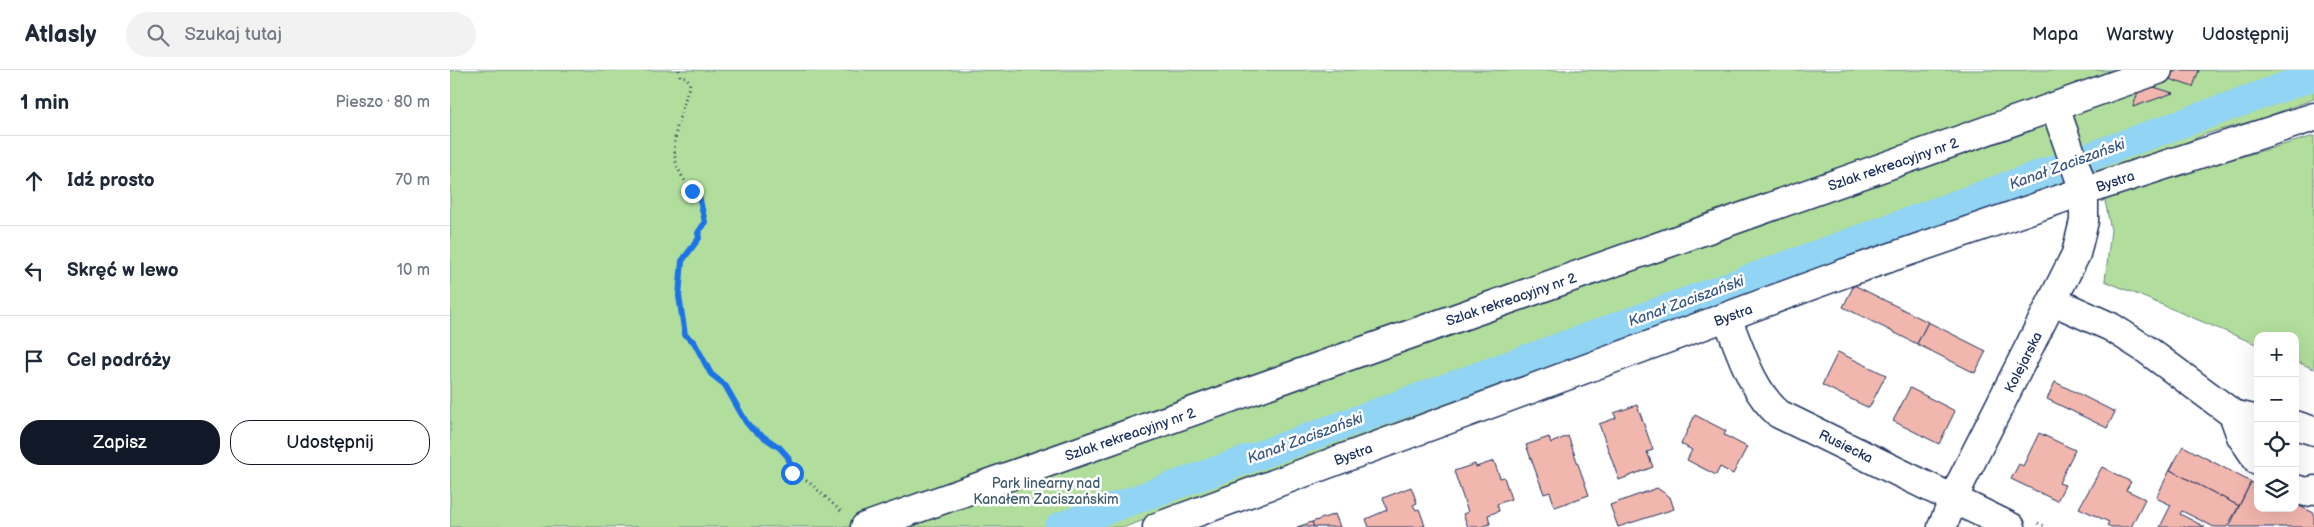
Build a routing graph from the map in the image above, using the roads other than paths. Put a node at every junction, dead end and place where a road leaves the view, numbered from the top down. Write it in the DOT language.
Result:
graph roads {
  1 [pos="2158,70"];
  2 [pos="2055,107"];
  3 [pos="2314,117"];
  4 [pos="2081,184"];
  5 [pos="2054,301"];
  6 [pos="1727,318"];
  7 [pos="2245,417"];
  8 [pos="2299,426"];
  9 [pos="2314,431"];
  10 [pos="2254,455"];
  11 [pos="2299,490"];
  12 [pos="2314,490"];
  13 [pos="1955,498"];
  14 [pos="869,522"];
  15 [pos="2021,523"];
  16 [pos="1157,527"];
  17 [pos="1942,527"];
  1 -- 2 [label="street, Szlak rekreacyjny nr 2"];
  2 -- 4 [label="street, Kolejarska"];
  2 -- 14 [label="street, Szlak rekreacyjny nr 2"];
  3 -- 4 [label="street, Bystra"];
  4 -- 5 [label="street, Kolejarska"];
  4 -- 6 [label="street, Bystra"];
  5 -- 7 [label="street"];
  5 -- 13 [label="street, Kolejarska"];
  6 -- 13 [label="street, Rusiecka"];
  6 -- 16 [label="street, Bystra"];
  7 -- 10 [label="street"];
  8 -- 9 [label="street"];
  11 -- 12 [label="street"];
  13 -- 15 [label="street, Rusiecka"];
  13 -- 17 [label="street, Kolejarska"];
}
